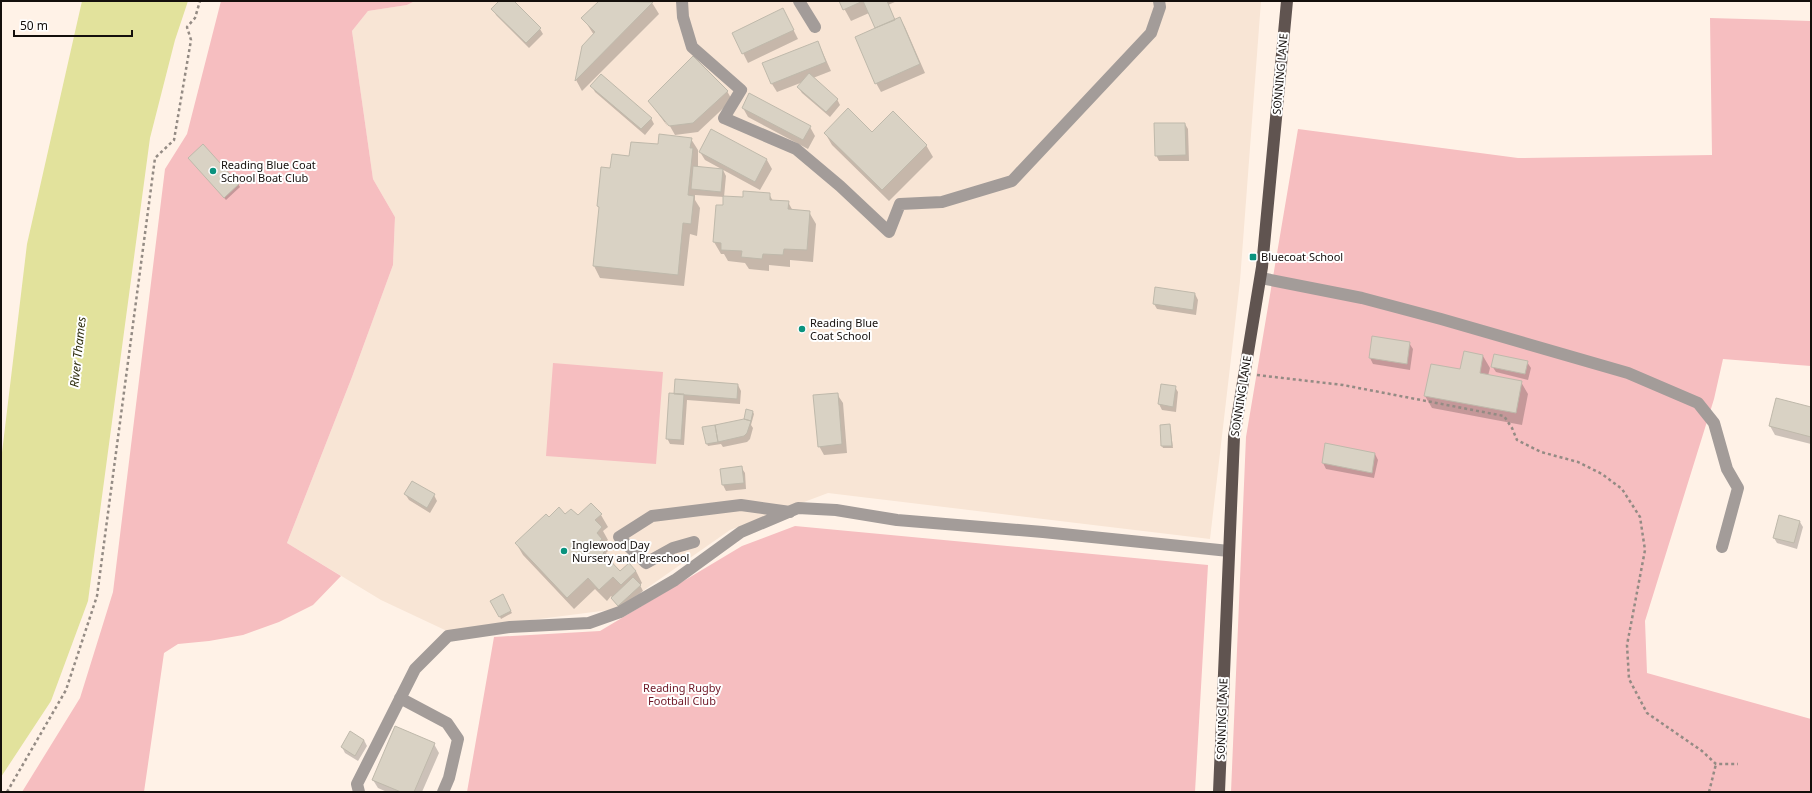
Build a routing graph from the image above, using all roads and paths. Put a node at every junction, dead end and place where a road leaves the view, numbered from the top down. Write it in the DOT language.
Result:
graph roads {
  1 [pos="200,1"];
  2 [pos="682,1"];
  3 [pos="798,1"];
  4 [pos="1159,1"];
  5 [pos="1287,1"];
  6 [pos="815,27"];
  7 [pos="1261,278"];
  8 [pos="1245,373"];
  9 [pos="790,512"];
  10 [pos="694,542"];
  11 [pos="1722,547"];
  12 [pos="1229,551"];
  13 [pos="400,698"];
  14 [pos="1716,764"];
  15 [pos="1738,764"];
  16 [pos="7,792"];
  17 [pos="359,792"];
  18 [pos="443,792"];
  19 [pos="1219,792"];
  20 [pos="1709,792"];
  1 -- 16 [label="path"];
  2 -- 4 [label="street"];
  3 -- 6 [label="street"];
  5 -- 7 [label="main road, SONNING LANE"];
  7 -- 8 [label="main road, SONNING LANE"];
  7 -- 11 [label="street"];
  8 -- 12 [label="main road, SONNING LANE"];
  8 -- 14 [label="path"];
  9 -- 10 [label="street"];
  9 -- 12 [label="street"];
  9 -- 13 [label="street"];
  12 -- 19 [label="main road, SONNING LANE"];
  13 -- 17 [label="street"];
  13 -- 18 [label="street"];
  14 -- 15 [label="path"];
  14 -- 20 [label="path"];
}
